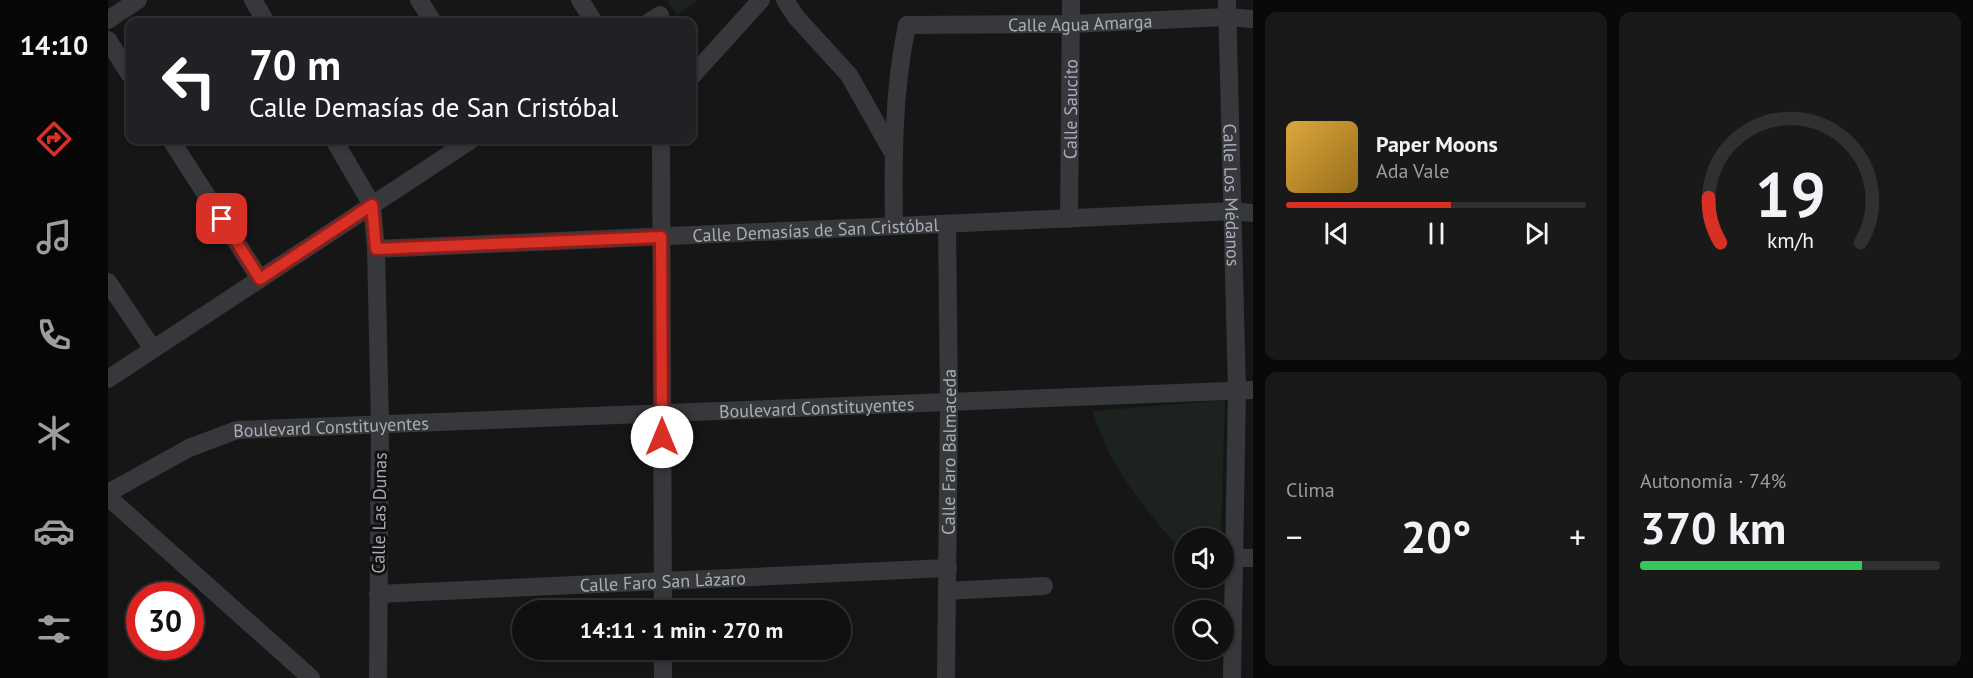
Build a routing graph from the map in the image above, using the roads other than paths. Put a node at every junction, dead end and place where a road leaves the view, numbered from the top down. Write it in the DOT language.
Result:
graph roads {
  1 [pos="138,0"];
  2 [pos="253,0"];
  3 [pos="419,0"];
  4 [pos="580,0"];
  5 [pos="761,0"];
  6 [pos="785,0"];
  7 [pos="1071,0"];
  8 [pos="1227,9"];
  9 [pos="264,18"];
  10 [pos="430,18"];
  11 [pos="591,18"];
  12 [pos="1253,19"];
  13 [pos="108,20"];
  14 [pos="1071,24"];
  15 [pos="108,40"];
  16 [pos="126,69"];
  17 [pos="696,72"];
  18 [pos="174,144"];
  19 [pos="336,144"];
  20 [pos="465,144"];
  21 [pos="661,144"];
  22 [pos="893,153"];
  23 [pos="372,205"];
  24 [pos="1233,211"];
  25 [pos="1253,213"];
  26 [pos="1069,219"];
  27 [pos="947,224"];
  28 [pos="894,226"];
  29 [pos="661,237"];
  30 [pos="376,249"];
  31 [pos="260,279"];
  32 [pos="108,282"];
  33 [pos="153,349"];
  34 [pos="108,379"];
  35 [pos="1245,390"];
  36 [pos="949,402"];
  37 [pos="662,413"];
  38 [pos="380,425"];
  39 [pos="108,495"];
  40 [pos="1234,558"];
  41 [pos="1253,558"];
  42 [pos="948,568"];
  43 [pos="663,581"];
  44 [pos="1044,586"];
  45 [pos="1234,588"];
  46 [pos="947,591"];
  47 [pos="378,594"];
  48 [pos="663,600"];
  49 [pos="663,660"];
  50 [pos="311,678"];
  51 [pos="378,678"];
  52 [pos="663,678"];
  53 [pos="946,678"];
  54 [pos="1232,678"];
  1 -- 13 [label="street"];
  2 -- 9 [label="street"];
  3 -- 10 [label="street"];
  4 -- 11 [label="street"];
  5 -- 17 [label="street"];
  6 -- 22 [label="street"];
  7 -- 14 [label="street, Calle Saucito"];
  8 -- 12 [label="street, Calle Agua Amarga"];
  8 -- 14 [label="street, Calle Agua Amarga"];
  8 -- 24 [label="street, Calle Los Médanos"];
  14 -- 22 [label="street, Calle Agua Amarga"];
  14 -- 26 [label="street, Calle Saucito"];
  15 -- 16 [label="street"];
  18 -- 31 [label="street"];
  19 -- 23 [label="street"];
  20 -- 23 [label="street"];
  21 -- 29 [label="street"];
  22 -- 28 [label="street"];
  23 -- 30 [label="street, Calle Las Dunas"];
  23 -- 31 [label="street"];
  24 -- 25 [label="street, Calle Demasías de San Cristóbal"];
  24 -- 26 [label="street, Calle Demasías de San Cristóbal"];
  24 -- 35 [label="street, Calle Los Médanos"];
  26 -- 27 [label="street, Calle Demasías de San Cristóbal"];
  27 -- 28 [label="street, Calle Demasías de San Cristóbal"];
  27 -- 36 [label="street, Calle Faro Balmaceda"];
  28 -- 29 [label="street, Calle Demasías de San Cristóbal"];
  29 -- 30 [label="street, Calle Demasías de San Cristóbal"];
  29 -- 37 [label="street"];
  30 -- 38 [label="street, Calle Las Dunas"];
  31 -- 33 [label="street"];
  32 -- 33 [label="street"];
  33 -- 34 [label="street"];
  35 -- 36 [label="street, Boulevard Constituyentes"];
  35 -- 40 [label="street, Calle Los Médanos"];
  36 -- 37 [label="street, Boulevard Constituyentes"];
  36 -- 42 [label="street, Calle Faro Balmaceda"];
  37 -- 38 [label="street, Boulevard Constituyentes"];
  37 -- 43 [label="street"];
  38 -- 39 [label="street, Boulevard Constituyentes"];
  38 -- 47 [label="street, Calle Las Dunas"];
  39 -- 50 [label="street"];
  40 -- 41 [label="street"];
  42 -- 43 [label="street, Calle Faro San Lázaro"];
  42 -- 46 [label="street, Calle Faro Balmaceda"];
  43 -- 47 [label="street, Calle Faro San Lázaro"];
  43 -- 48 [label="street"];
  44 -- 46 [label="street"];
  45 -- 54 [label="street, Calle Los Médanos"];
  46 -- 53 [label="street, Calle Faro Balmaceda"];
  47 -- 51 [label="street, Calle Las Dunas"];
  49 -- 52 [label="street"];
}
